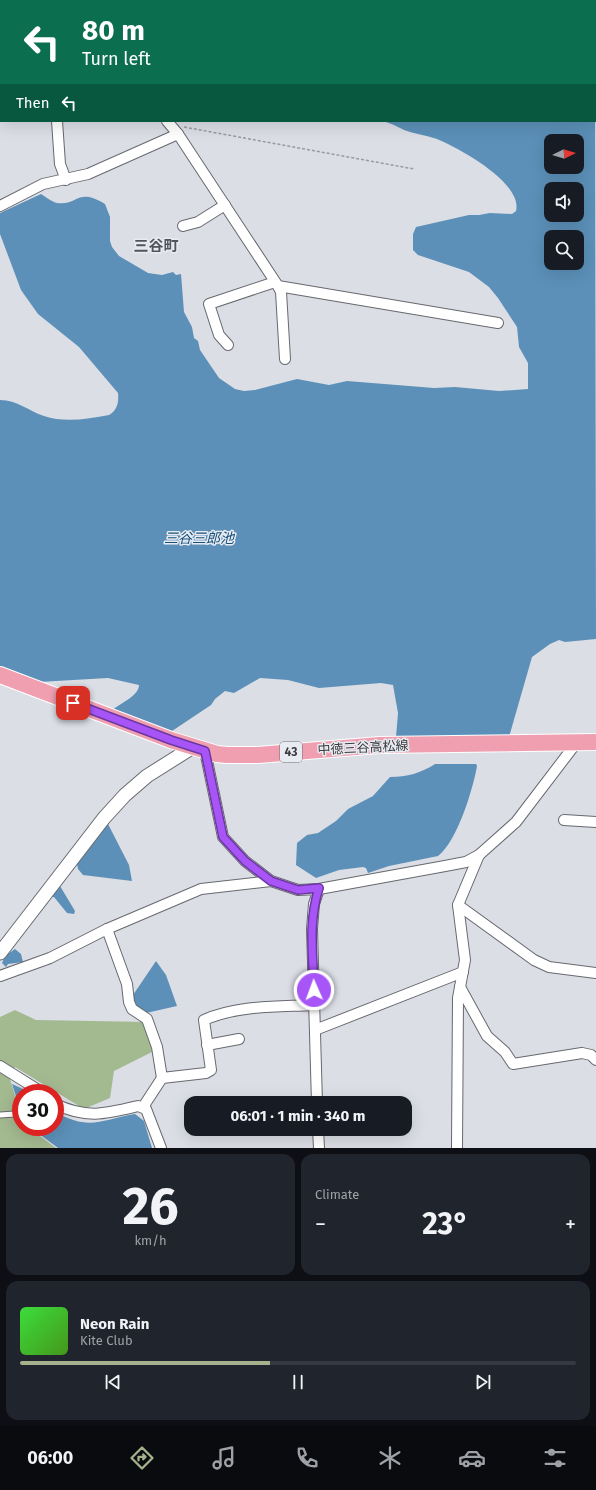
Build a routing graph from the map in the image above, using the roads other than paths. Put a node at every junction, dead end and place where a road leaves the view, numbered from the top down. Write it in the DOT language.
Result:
graph roads {
  1 [pos="57,122"];
  2 [pos="172,128"];
  3 [pos="66,180"];
  4 [pos="225,205"];
  5 [pos="0,206"];
  6 [pos="183,226"];
  7 [pos="277,284"];
  8 [pos="498,323"];
  9 [pos="228,345"];
  10 [pos="285,359"];
  11 [pos="0,675"];
  12 [pos="577,742"];
  13 [pos="596,742"];
  14 [pos="199,749"];
  15 [pos="564,820"];
  16 [pos="596,822"];
  17 [pos="479,855"];
  18 [pos="271,881"];
  19 [pos="319,888"];
  20 [pos="458,905"];
  21 [pos="107,929"];
  22 [pos="0,953"];
  23 [pos="463,972"];
  24 [pos="596,973"];
  25 [pos="0,976"];
  26 [pos="460,987"];
  27 [pos="314,1005"];
  28 [pos="315,1030"];
  29 [pos="239,1039"];
  30 [pos="207,1045"];
  31 [pos="596,1060"];
  32 [pos="0,1066"];
  33 [pos="162,1078"];
  34 [pos="29,1084"];
  35 [pos="317,1096"];
  36 [pos="143,1107"];
  37 [pos="64,1108"];
  38 [pos="12,1114"];
  39 [pos="0,1115"];
  40 [pos="318,1136"];
  41 [pos="161,1148"];
  42 [pos="319,1148"];
  43 [pos="457,1148"];
  1 -- 3 [label="street"];
  2 -- 3 [label="street"];
  2 -- 4 [label="street"];
  3 -- 5 [label="street"];
  4 -- 6 [label="street"];
  4 -- 7 [label="street"];
  7 -- 8 [label="street"];
  7 -- 9 [label="street"];
  7 -- 10 [label="street"];
  11 -- 14 [label="main road, 中徳三谷高松線 / 43"];
  12 -- 13 [label="main road, 中徳三谷高松線 / 43"];
  12 -- 14 [label="main road, 中徳三谷高松線 / 43"];
  12 -- 17 [label="street"];
  14 -- 18 [label="street"];
  14 -- 22 [label="street"];
  15 -- 16 [label="street"];
  17 -- 19 [label="street"];
  17 -- 20 [label="street"];
  18 -- 19 [label="street"];
  18 -- 21 [label="street"];
  19 -- 27 [label="street"];
  20 -- 23 [label="street"];
  20 -- 24 [label="street"];
  21 -- 25 [label="street"];
  21 -- 33 [label="street"];
  23 -- 26 [label="street"];
  23 -- 28 [label="street"];
  26 -- 31 [label="street"];
  26 -- 43 [label="street"];
  27 -- 28 [label="street"];
  27 -- 30 [label="street"];
  28 -- 35 [label="street"];
  29 -- 30 [label="street"];
  30 -- 33 [label="street"];
  32 -- 34 [label="street"];
  33 -- 36 [label="street"];
  36 -- 37 [label="street"];
  36 -- 41 [label="street"];
  38 -- 39 [label="lane"];
  40 -- 42 [label="street"];
}
